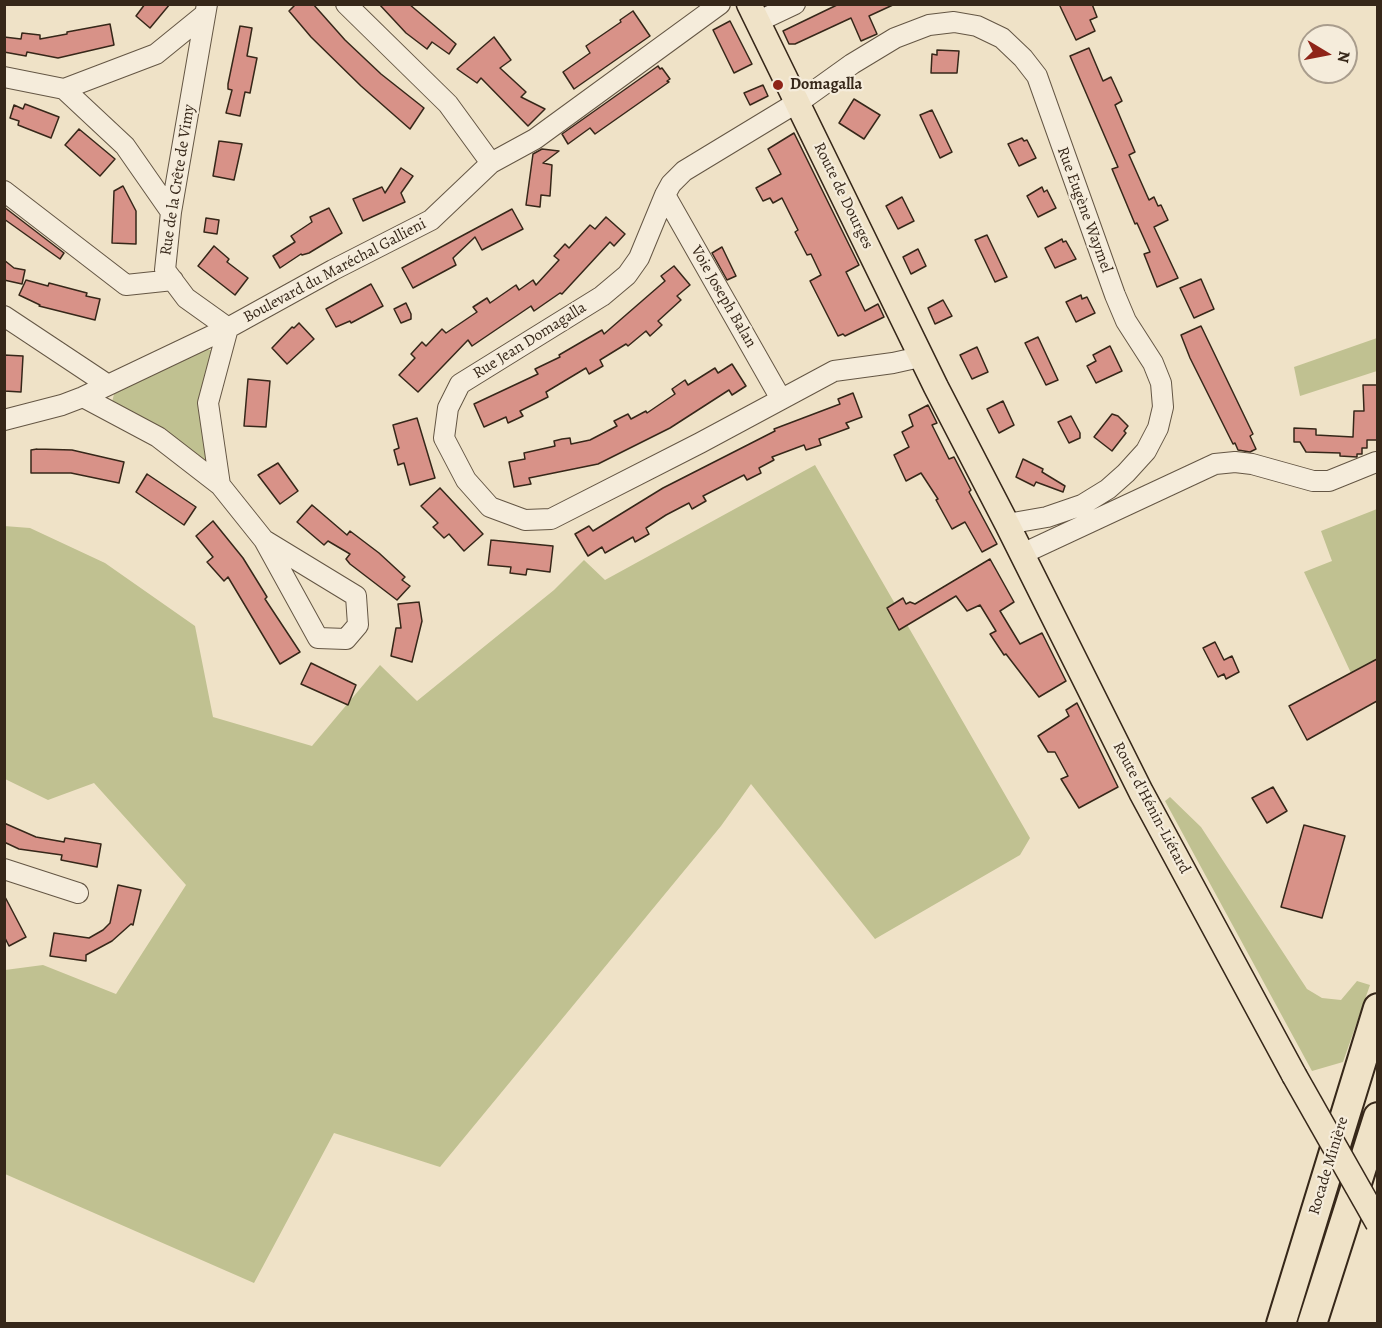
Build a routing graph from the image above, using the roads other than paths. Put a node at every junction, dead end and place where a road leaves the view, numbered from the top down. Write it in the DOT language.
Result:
graph roads {
  1 [pos="346,4"];
  2 [pos="720,4"];
  3 [pos="795,4"];
  4 [pos="206,10"];
  5 [pos="753,13"];
  6 [pos="4,77"];
  7 [pos="64,89"];
  8 [pos="797,102"];
  9 [pos="491,163"];
  10 [pos="4,191"];
  11 [pos="665,195"];
  12 [pos="171,212"];
  13 [pos="173,280"];
  14 [pos="4,316"];
  15 [pos="228,328"];
  16 [pos="920,352"];
  17 [pos="108,386"];
  18 [pos="936,387"];
  19 [pos="83,397"];
  20 [pos="781,399"];
  21 [pos="4,420"];
  22 [pos="1377,462"];
  23 [pos="220,485"];
  24 [pos="1007,524"];
  25 [pos="264,540"];
  26 [pos="1022,554"];
  27 [pos="4,869"];
  28 [pos="78,893"];
  29 [pos="1377,1008"];
  30 [pos="1377,1116"];
  31 [pos="1377,1223"];
  32 [pos="1281,1323"];
  33 [pos="1312,1323"];
  1 -- 9 [label="street"];
  2 -- 9 [label="street, Boulevard du Maréchal Gallieni"];
  3 -- 5 [label="street"];
  4 -- 7 [label="street"];
  4 -- 12 [label="street, Rue de la Crête de Vimy"];
  5 -- 8 [label="main road, Route de Dourges"];
  6 -- 7 [label="street"];
  7 -- 12 [label="street"];
  8 -- 11 [label="street, Rue Jean Domagalla"];
  8 -- 16 [label="main road, Route de Dourges"];
  8 -- 24 [label="street, Rue Eugène Waymel"];
  9 -- 15 [label="street, Boulevard du Maréchal Gallieni"];
  10 -- 13 [label="street"];
  11 -- 20 [label="street, Voie Joseph Balan"];
  11 -- 20 [label="street, Rue Jean Domagalla"];
  12 -- 13 [label="street, Rue de la Crête de Vimy"];
  13 -- 15 [label="street, Rue de la Crête de Vimy"];
  14 -- 17 [label="street"];
  15 -- 17 [label="street, Boulevard du Maréchal Gallieni"];
  15 -- 23 [label="street"];
  16 -- 18 [label="main road, Route de Dourges"];
  16 -- 20 [label="street, Rue Jean Domagalla"];
  17 -- 19 [label="street, Boulevard du Maréchal Gallieni"];
  18 -- 24 [label="main road, Route d'Hénin-Liétard"];
  19 -- 21 [label="street, Boulevard du Maréchal Gallieni"];
  19 -- 23 [label="street"];
  22 -- 26 [label="street"];
  23 -- 25 [label="street"];
  24 -- 26 [label="main road, Route d'Hénin-Liétard"];
  25 -- 25 [label="street"];
  26 -- 31 [label="main road, Route d'Hénin-Liétard, bridge"];
  27 -- 28 [label="street"];
  29 -- 32 [label="highway, Rocade Minière"];
  30 -- 33 [label="highway, Rocade Minière"];
}
